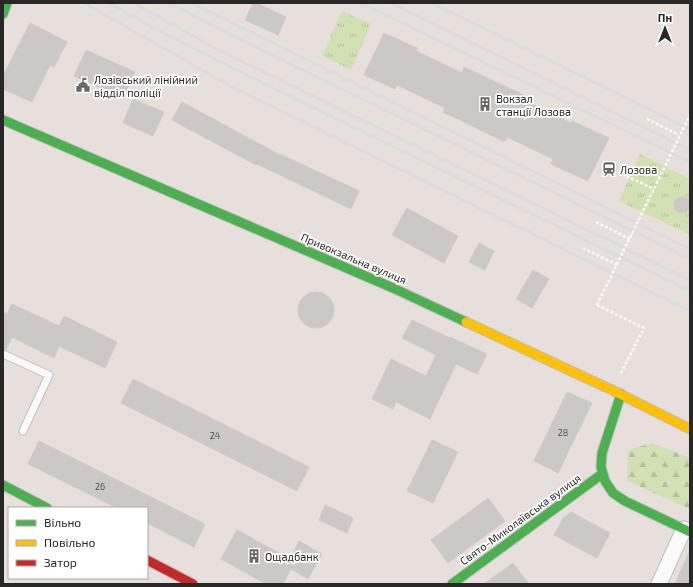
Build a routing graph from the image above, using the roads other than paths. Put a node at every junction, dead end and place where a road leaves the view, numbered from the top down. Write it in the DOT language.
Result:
graph roads {
  1 [pos="7,3"];
  2 [pos="3,14"];
  3 [pos="3,120"];
  4 [pos="3,354"];
  5 [pos="617,392"];
  6 [pos="690,429"];
  7 [pos="24,431"];
  8 [pos="602,474"];
  9 [pos="3,485"];
  10 [pos="45,507"];
  11 [pos="687,530"];
  12 [pos="148,561"];
  13 [pos="193,584"];
  14 [pos="452,584"];
  15 [pos="659,584"];
  1 -- 2 [label="street"];
  3 -- 5 [label="street, Привокзальна вулиця"];
  4 -- 7 [label="lane"];
  5 -- 6 [label="street, Привокзальна вулиця"];
  5 -- 8 [label="street"];
  8 -- 11 [label="street"];
  8 -- 14 [label="street, Свято-Миколаївська вулиця"];
  9 -- 10 [label="street"];
  11 -- 15 [label="street"];
  12 -- 13 [label="street"];
}
